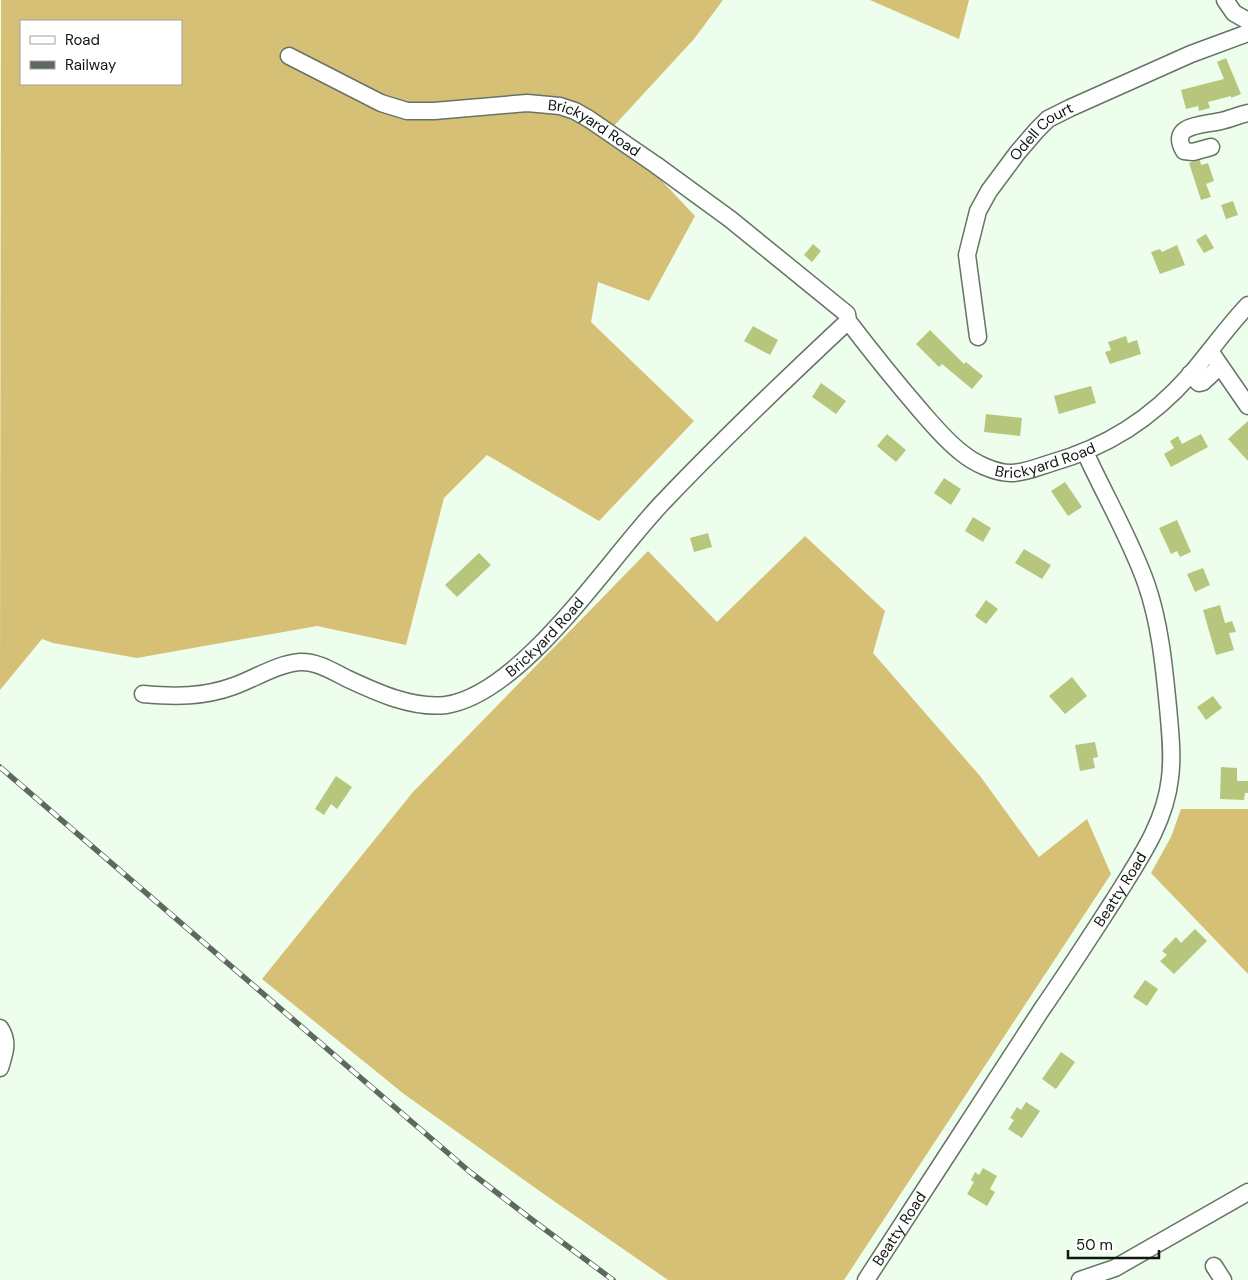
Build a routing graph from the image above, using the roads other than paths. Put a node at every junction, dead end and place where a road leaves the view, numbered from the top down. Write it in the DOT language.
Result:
graph roads {
  1 [pos="1225,0"];
  2 [pos="1248,20"];
  3 [pos="1248,34"];
  4 [pos="289,56"];
  5 [pos="1248,113"];
  6 [pos="1211,147"];
  7 [pos="1248,305"];
  8 [pos="848,321"];
  9 [pos="978,337"];
  10 [pos="1210,351"];
  11 [pos="1220,366"];
  12 [pos="1190,374"];
  13 [pos="1248,406"];
  14 [pos="1085,452"];
  15 [pos="143,694"];
  16 [pos="0,1028"];
  17 [pos="0,1068"];
  18 [pos="1248,1192"];
  19 [pos="1214,1266"];
  20 [pos="866,1280"];
  21 [pos="1080,1280"];
  22 [pos="1223,1280"];
  1 -- 2 [label="street"];
  3 -- 9 [label="street, Odell Court"];
  4 -- 8 [label="street, Brickyard Road"];
  5 -- 6 [label="street"];
  7 -- 10 [label="street, Brickyard Road"];
  8 -- 14 [label="street, Brickyard Road"];
  8 -- 15 [label="street, Brickyard Road"];
  10 -- 11 [label="street"];
  10 -- 12 [label="street, Brickyard Road"];
  11 -- 12 [label="street"];
  11 -- 13 [label="street"];
  12 -- 14 [label="street, Brickyard Road"];
  14 -- 20 [label="street, Beatty Road"];
  16 -- 17 [label="street"];
  18 -- 21 [label="street"];
  19 -- 22 [label="street"];
}
